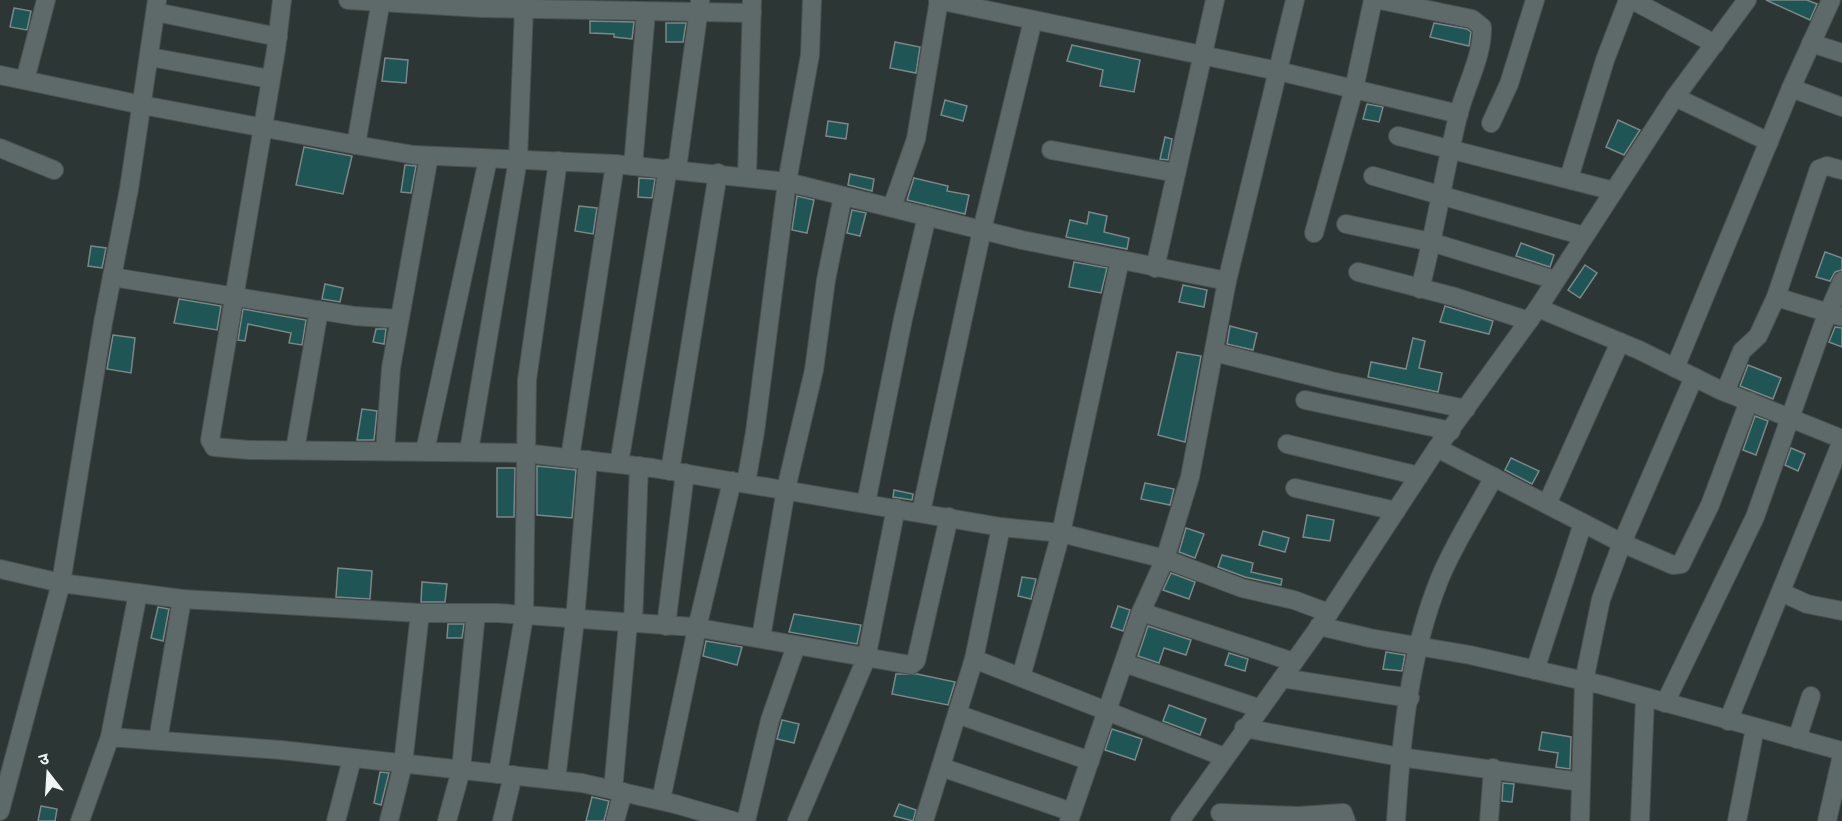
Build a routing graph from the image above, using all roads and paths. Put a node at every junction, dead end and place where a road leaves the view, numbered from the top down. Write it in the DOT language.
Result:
graph roads {
  1 [pos="46,0"];
  2 [pos="282,0"];
  3 [pos="348,0"];
  4 [pos="812,0"];
  5 [pos="938,0"];
  6 [pos="1215,0"];
  7 [pos="1295,0"];
  8 [pos="1373,0"];
  9 [pos="1380,0"];
  10 [pos="1535,0"];
  11 [pos="1630,0"];
  12 [pos="1747,0"];
  13 [pos="1831,0"];
  14 [pos="380,1"];
  15 [pos="600,5"];
  16 [pos="157,6"];
  17 [pos="700,6"];
  18 [pos="752,7"];
  19 [pos="524,8"];
  20 [pos="646,12"];
  21 [pos="1033,20"];
  22 [pos="278,37"];
  23 [pos="1810,43"];
  24 [pos="1715,44"];
  25 [pos="1842,53"];
  26 [pos="1203,55"];
  27 [pos="150,57"];
  28 [pos="1278,71"];
  29 [pos="0,75"];
  30 [pos="270,79"];
  31 [pos="25,80"];
  32 [pos="1791,88"];
  33 [pos="1354,89"];
  34 [pos="1675,97"];
  35 [pos="142,105"];
  36 [pos="1842,107"];
  37 [pos="1459,114"];
  38 [pos="1491,123"];
  39 [pos="261,128"];
  40 [pos="1398,136"];
  41 [pos="1769,142"];
  42 [pos="356,145"];
  43 [pos="0,148"];
  44 [pos="1452,149"];
  45 [pos="1051,150"];
  46 [pos="429,156"];
  47 [pos="488,159"];
  48 [pos="518,159"];
  49 [pos="558,161"];
  50 [pos="624,165"];
  51 [pos="672,168"];
  52 [pos="54,170"];
  53 [pos="1842,170"];
  54 [pos="718,173"];
  55 [pos="1176,173"];
  56 [pos="1373,176"];
  57 [pos="747,177"];
  58 [pos="1569,178"];
  59 [pos="787,182"];
  60 [pos="1614,191"];
  61 [pos="1443,195"];
  62 [pos="843,196"];
  63 [pos="892,207"];
  64 [pos="927,216"];
  65 [pos="1346,224"];
  66 [pos="982,230"];
  67 [pos="1314,233"];
  68 [pos="1584,236"];
  69 [pos="1431,242"];
  70 [pos="1119,260"];
  71 [pos="1155,268"];
  72 [pos="1358,272"];
  73 [pos="112,277"];
  74 [pos="1555,280"];
  75 [pos="1227,281"];
  76 [pos="1842,281"];
  77 [pos="1420,289"];
  78 [pos="234,295"];
  79 [pos="1776,297"];
  80 [pos="319,309"];
  81 [pos="1835,314"];
  82 [pos="1533,315"];
  83 [pos="399,319"];
  84 [pos="1620,342"];
  85 [pos="1214,352"];
  86 [pos="1675,368"];
  87 [pos="1694,377"];
  88 [pos="1725,392"];
  89 [pos="1305,400"];
  90 [pos="1749,401"];
  91 [pos="1466,409"];
  92 [pos="1790,416"];
  93 [pos="1451,431"];
  94 [pos="1842,440"];
  95 [pos="1287,444"];
  96 [pos="1437,448"];
  97 [pos="295,450"];
  98 [pos="385,450"];
  99 [pos="425,451"];
  100 [pos="469,451"];
  101 [pos="524,453"];
  102 [pos="579,459"];
  103 [pos="619,464"];
  104 [pos="639,466"];
  105 [pos="677,472"];
  106 [pos="1419,476"];
  107 [pos="1494,477"];
  108 [pos="739,482"];
  109 [pos="1295,488"];
  110 [pos="786,489"];
  111 [pos="866,503"];
  112 [pos="1547,504"];
  113 [pos="896,508"];
  114 [pos="1396,511"];
  115 [pos="921,512"];
  116 [pos="949,517"];
  117 [pos="1583,523"];
  118 [pos="1001,527"];
  119 [pos="1062,533"];
  120 [pos="1622,543"];
  121 [pos="1165,559"];
  122 [pos="0,569"];
  123 [pos="61,584"];
  124 [pos="1781,592"];
  125 [pos="138,593"];
  126 [pos="182,599"];
  127 [pos="1842,611"];
  128 [pos="1141,612"];
  129 [pos="420,613"];
  130 [pos="477,613"];
  131 [pos="524,616"];
  132 [pos="575,620"];
  133 [pos="1324,620"];
  134 [pos="631,624"];
  135 [pos="666,626"];
  136 [pos="696,628"];
  137 [pos="760,638"];
  138 [pos="796,646"];
  139 [pos="1417,647"];
  140 [pos="866,659"];
  141 [pos="974,659"];
  142 [pos="1294,662"];
  143 [pos="1124,663"];
  144 [pos="1535,670"];
  145 [pos="1021,678"];
  146 [pos="1282,678"];
  147 [pos="1584,681"];
  148 [pos="1810,696"];
  149 [pos="1410,698"];
  150 [pos="1645,698"];
  151 [pos="1665,703"];
  152 [pos="1258,708"];
  153 [pos="1108,711"];
  154 [pos="957,714"];
  155 [pos="1728,721"];
  156 [pos="1244,728"];
  157 [pos="1755,728"];
  158 [pos="110,737"];
  159 [pos="1797,739"];
  160 [pos="158,740"];
  161 [pos="1842,753"];
  162 [pos="1224,757"];
  163 [pos="1400,757"];
  164 [pos="352,759"];
  165 [pos="1090,761"];
  166 [pos="403,764"];
  167 [pos="941,767"];
  168 [pos="1493,768"];
  169 [pos="460,770"];
  170 [pos="505,775"];
  171 [pos="556,780"];
  172 [pos="1581,782"];
  173 [pos="618,791"];
  174 [pos="661,800"];
  175 [pos="1194,801"];
  176 [pos="0,811"];
  177 [pos="1071,816"];
  178 [pos="1220,817"];
  179 [pos="930,819"];
  180 [pos="80,821"];
  181 [pos="336,821"];
  182 [pos="389,821"];
  183 [pos="447,821"];
  184 [pos="502,821"];
  185 [pos="615,821"];
  186 [pos="734,821"];
  187 [pos="746,821"];
  188 [pos="797,821"];
  189 [pos="1180,821"];
  190 [pos="1346,821"];
  191 [pos="1396,821"];
  192 [pos="1489,821"];
  193 [pos="1580,821"];
  194 [pos="1640,821"];
  195 [pos="1737,821"];
  196 [pos="1827,821"];
  1 -- 31 [label="street"];
  2 -- 22 [label="street"];
  3 -- 14 [label="street"];
  4 -- 59 [label="street"];
  5 -- 21 [label="street"];
  5 -- 63 [label="street"];
  6 -- 26 [label="street"];
  7 -- 28 [label="street"];
  8 -- 33 [label="street"];
  9 -- 37 [label="street"];
  10 -- 38 [label="street"];
  11 -- 24 [label="street"];
  11 -- 58 [label="street"];
  12 -- 24 [label="street"];
  13 -- 23 [label="street"];
  14 -- 19 [label="street"];
  14 -- 42 [label="street"];
  15 -- 19 [label="street"];
  15 -- 20 [label="street"];
  16 -- 22 [label="street"];
  16 -- 27 [label="street"];
  17 -- 18 [label="street"];
  17 -- 20 [label="street"];
  17 -- 51 [label="street"];
  18 -- 57 [label="street"];
  19 -- 48 [label="street"];
  20 -- 50 [label="street"];
  21 -- 26 [label="street"];
  21 -- 66 [label="street"];
  22 -- 30 [label="street"];
  23 -- 25 [label="street"];
  23 -- 32 [label="street"];
  24 -- 34 [label="street"];
  26 -- 28 [label="street"];
  26 -- 55 [label="street"];
  27 -- 30 [label="street"];
  27 -- 35 [label="street"];
  28 -- 33 [label="street"];
  28 -- 75 [label="street"];
  29 -- 31 [label="street"];
  30 -- 39 [label="street"];
  31 -- 35 [label="street"];
  32 -- 36 [label="street"];
  32 -- 41 [label="street"];
  33 -- 37 [label="street"];
  33 -- 67 [label="street"];
  34 -- 41 [label="street"];
  34 -- 60 [label="street"];
  35 -- 39 [label="street"];
  35 -- 73 [label="street"];
  37 -- 44 [label="street"];
  39 -- 42 [label="street"];
  39 -- 78 [label="street"];
  40 -- 44 [label="street"];
  41 -- 86 [label="street"];
  42 -- 46 [label="street"];
  43 -- 52 [label="street"];
  44 -- 58 [label="street"];
  44 -- 61 [label="street"];
  45 -- 55 [label="street"];
  46 -- 47 [label="street"];
  46 -- 83 [label="street"];
  47 -- 48 [label="street"];
  47 -- 99 [label="street"];
  48 -- 49 [label="street"];
  48 -- 100 [label="street"];
  49 -- 50 [label="street"];
  49 -- 101 [label="street"];
  50 -- 51 [label="street"];
  50 -- 102 [label="street"];
  51 -- 54 [label="street"];
  51 -- 103 [label="street"];
  53 -- 79 [label="street"];
  54 -- 57 [label="street"];
  54 -- 105 [label="street"];
  55 -- 71 [label="street"];
  56 -- 61 [label="street"];
  57 -- 59 [label="street"];
  58 -- 60 [label="street"];
  59 -- 62 [label="street"];
  59 -- 108 [label="street"];
  60 -- 68 [label="street"];
  61 -- 68 [label="street"];
  61 -- 69 [label="street"];
  62 -- 63 [label="street"];
  62 -- 110 [label="street"];
  63 -- 64 [label="street"];
  64 -- 66 [label="street"];
  64 -- 111 [label="street"];
  65 -- 69 [label="street"];
  66 -- 70 [label="street"];
  66 -- 115 [label="street"];
  68 -- 74 [label="street"];
  69 -- 74 [label="street"];
  69 -- 77 [label="street"];
  70 -- 71 [label="street"];
  70 -- 119 [label="street"];
  71 -- 75 [label="street"];
  72 -- 77 [label="street"];
  73 -- 78 [label="street"];
  73 -- 123 [label="street"];
  74 -- 82 [label="street"];
  75 -- 85 [label="street"];
  76 -- 81 [label="street"];
  77 -- 82 [label="street"];
  78 -- 80 [label="street"];
  78 -- 97 [label="street"];
  79 -- 81 [label="street"];
  79 -- 88 [label="street"];
  80 -- 83 [label="street"];
  80 -- 97 [label="street"];
  81 -- 92 [label="street"];
  82 -- 84 [label="street"];
  82 -- 91 [label="street"];
  83 -- 98 [label="street"];
  84 -- 86 [label="street"];
  84 -- 112 [label="street"];
  85 -- 91 [label="street"];
  85 -- 121 [label="street"];
  86 -- 87 [label="street"];
  87 -- 88 [label="street"];
  87 -- 120 [label="street"];
  88 -- 90 [label="street"];
  89 -- 93 [label="street"];
  90 -- 92 [label="street"];
  90 -- 120 [label="street"];
  91 -- 93 [label="street"];
  92 -- 94 [label="street"];
  92 -- 151 [label="street"];
  93 -- 96 [label="street"];
  94 -- 124 [label="street"];
  95 -- 106 [label="street"];
  96 -- 106 [label="street"];
  96 -- 107 [label="street"];
  97 -- 98 [label="street"];
  98 -- 99 [label="street"];
  99 -- 100 [label="street"];
  100 -- 101 [label="street"];
  101 -- 102 [label="street"];
  101 -- 131 [label="street"];
  102 -- 103 [label="street"];
  102 -- 132 [label="street"];
  103 -- 104 [label="street"];
  104 -- 105 [label="street"];
  104 -- 134 [label="street"];
  105 -- 108 [label="street"];
  105 -- 135 [label="street"];
  106 -- 114 [label="street"];
  107 -- 112 [label="street"];
  107 -- 139 [label="street"];
  108 -- 110 [label="street"];
  108 -- 136 [label="street"];
  109 -- 114 [label="street"];
  110 -- 111 [label="street"];
  110 -- 137 [label="street"];
  111 -- 113 [label="street"];
  112 -- 117 [label="street"];
  113 -- 115 [label="street"];
  113 -- 140 [label="street"];
  114 -- 133 [label="street"];
  115 -- 116 [label="street"];
  116 -- 118 [label="street"];
  116 -- 140 [label="street"];
  117 -- 120 [label="street"];
  117 -- 144 [label="street"];
  118 -- 119 [label="street"];
  118 -- 141 [label="street"];
  119 -- 121 [label="street"];
  119 -- 145 [label="street"];
  120 -- 147 [label="street"];
  121 -- 128 [label="street"];
  121 -- 133 [label="street"];
  122 -- 123 [label="street"];
  123 -- 125 [label="street"];
  123 -- 176 [label="street"];
  124 -- 127 [label="street"];
  124 -- 155 [label="street"];
  125 -- 126 [label="street"];
  125 -- 158 [label="street"];
  126 -- 129 [label="street"];
  126 -- 160 [label="street"];
  128 -- 142 [label="street"];
  128 -- 143 [label="street"];
  129 -- 130 [label="street"];
  129 -- 166 [label="street"];
  130 -- 131 [label="street"];
  130 -- 169 [label="street"];
  131 -- 132 [label="street"];
  131 -- 170 [label="street"];
  132 -- 134 [label="street"];
  132 -- 171 [label="street"];
  133 -- 139 [label="street"];
  133 -- 142 [label="street"];
  134 -- 135 [label="street"];
  134 -- 173 [label="street"];
  135 -- 136 [label="street"];
  136 -- 137 [label="street"];
  136 -- 174 [label="street"];
  137 -- 138 [label="street"];
  138 -- 140 [label="street"];
  138 -- 187 [label="street"];
  139 -- 144 [label="street"];
  139 -- 149 [label="street"];
  140 -- 188 [label="street"];
  141 -- 145 [label="street"];
  141 -- 154 [label="street"];
  142 -- 146 [label="street"];
  143 -- 152 [label="street"];
  143 -- 153 [label="street"];
  144 -- 147 [label="street"];
  145 -- 153 [label="street"];
  146 -- 149 [label="street"];
  146 -- 152 [label="street"];
  147 -- 150 [label="street"];
  147 -- 172 [label="street"];
  148 -- 159 [label="street"];
  149 -- 163 [label="street"];
  150 -- 151 [label="street"];
  150 -- 194 [label="street"];
  151 -- 155 [label="street"];
  152 -- 156 [label="street"];
  153 -- 162 [label="street"];
  153 -- 165 [label="street"];
  154 -- 165 [label="street"];
  154 -- 167 [label="street"];
  155 -- 157 [label="street"];
  156 -- 162 [label="street"];
  156 -- 163 [label="street"];
  157 -- 159 [label="street"];
  157 -- 195 [label="street"];
  158 -- 160 [label="street"];
  158 -- 180 [label="street"];
  159 -- 161 [label="street"];
  160 -- 164 [label="street"];
  161 -- 196 [label="street"];
  162 -- 175 [label="street"];
  163 -- 168 [label="street"];
  163 -- 191 [label="street"];
  164 -- 166 [label="street"];
  164 -- 181 [label="street"];
  165 -- 177 [label="street"];
  166 -- 169 [label="street"];
  166 -- 182 [label="street"];
  167 -- 177 [label="street"];
  167 -- 179 [label="street"];
  168 -- 172 [label="street"];
  168 -- 192 [label="street"];
  169 -- 170 [label="street"];
  169 -- 183 [label="street"];
  170 -- 171 [label="street"];
  170 -- 184 [label="street"];
  171 -- 173 [label="street"];
  172 -- 193 [label="street"];
  173 -- 174 [label="street"];
  173 -- 185 [label="street"];
  174 -- 186 [label="street"];
  175 -- 178 [label="street"];
  175 -- 189 [label="street"];
  178 -- 190 [label="street"];
}
